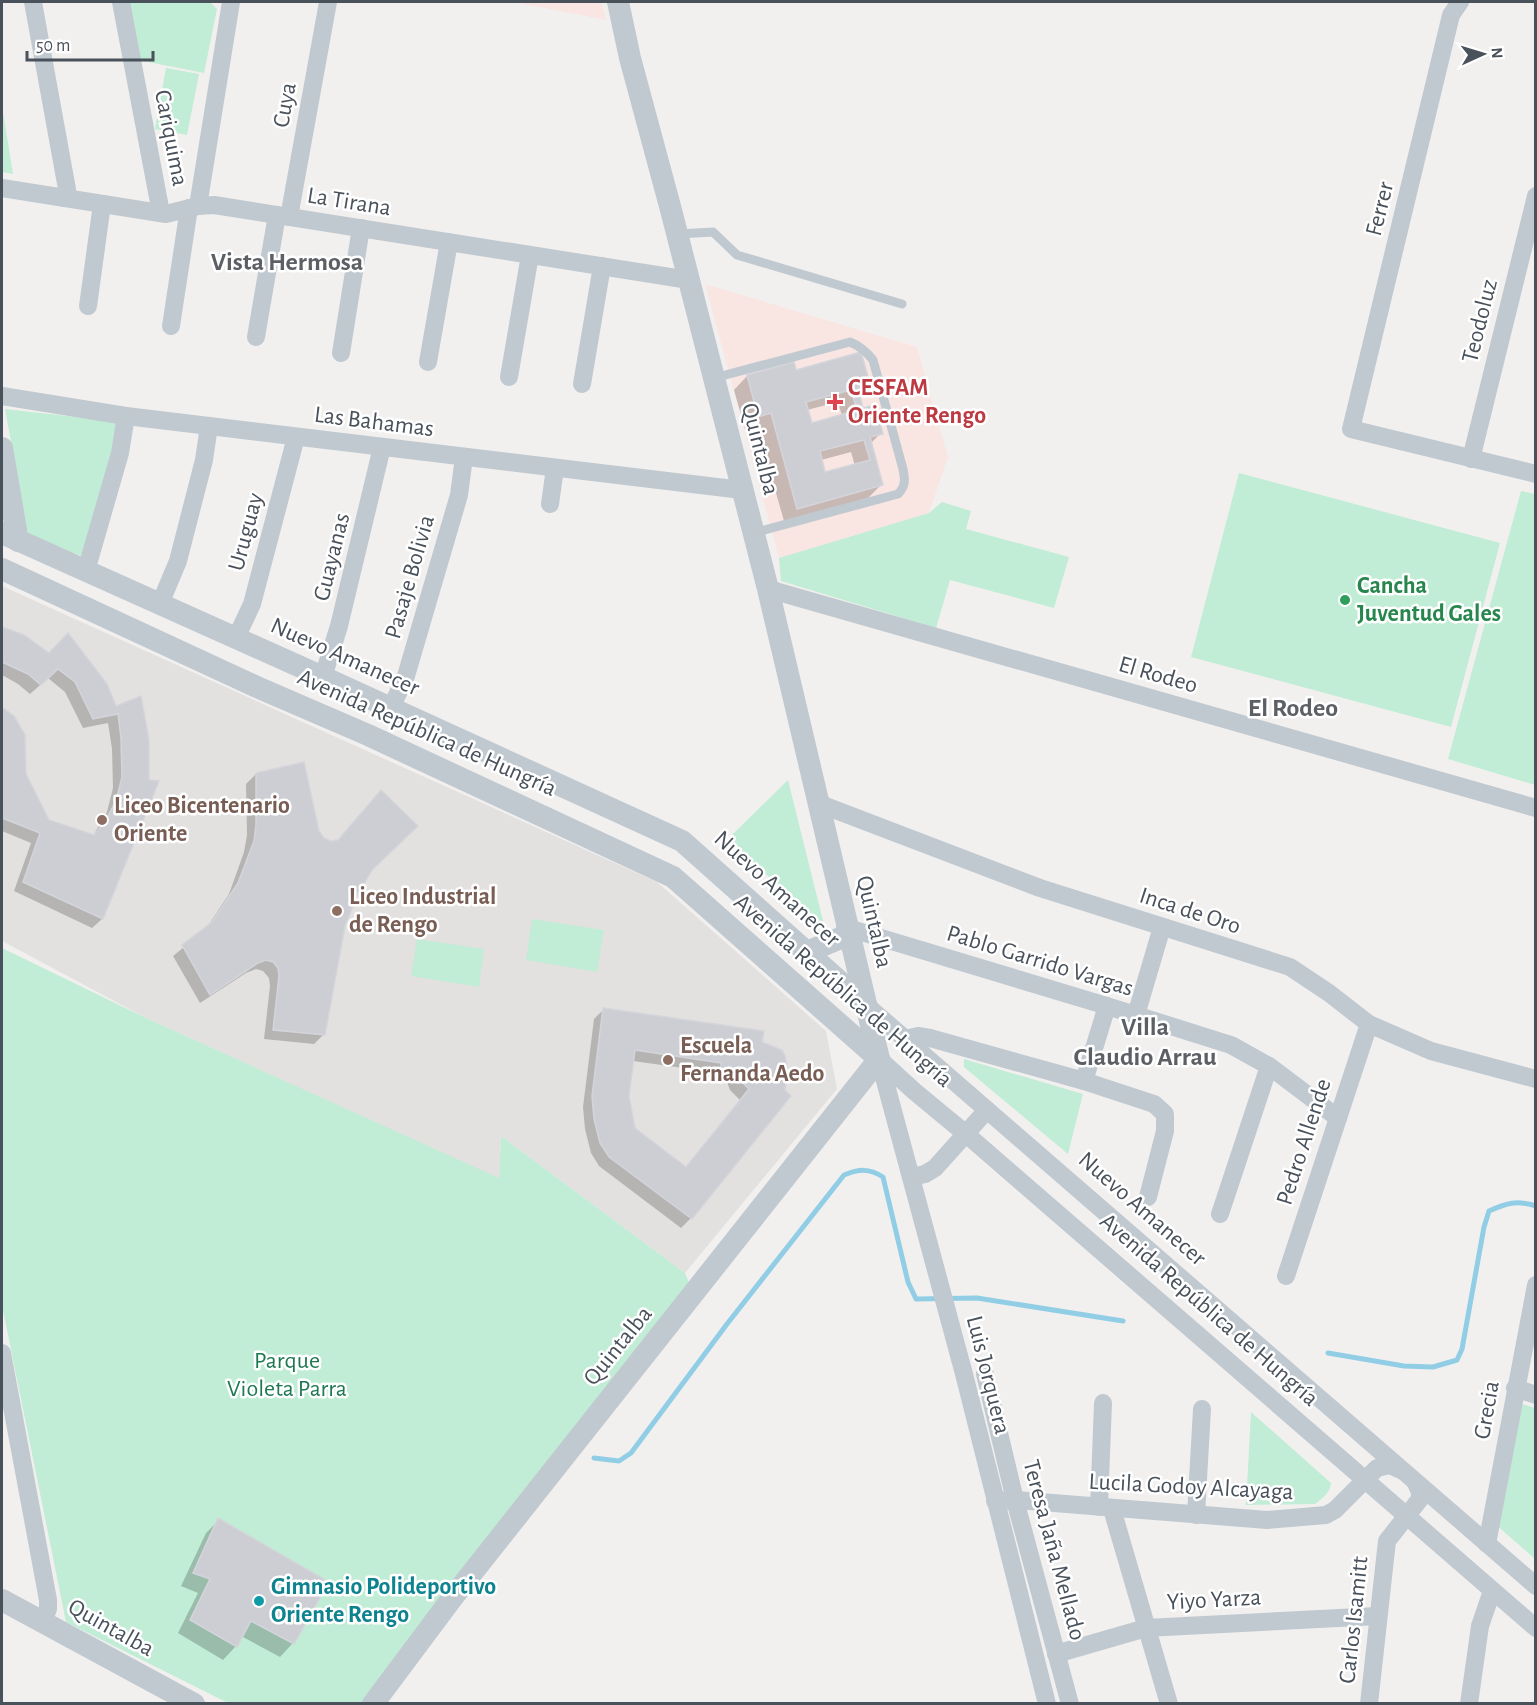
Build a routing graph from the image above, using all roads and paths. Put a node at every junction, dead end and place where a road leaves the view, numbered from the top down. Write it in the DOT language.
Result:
graph roads {
  1 [pos="33,2"];
  2 [pos="121,2"];
  3 [pos="231,2"];
  4 [pos="328,2"];
  5 [pos="618,2"];
  6 [pos="1460,2"];
  7 [pos="2,188"];
  8 [pos="1536,196"];
  9 [pos="64,198"];
  10 [pos="102,204"];
  11 [pos="194,207"];
  12 [pos="161,213"];
  13 [pos="283,216"];
  14 [pos="361,228"];
  15 [pos="678,234"];
  16 [pos="449,242"];
  17 [pos="530,255"];
  18 [pos="602,266"];
  19 [pos="689,280"];
  20 [pos="902,304"];
  21 [pos="88,306"];
  22 [pos="171,326"];
  23 [pos="256,337"];
  24 [pos="341,353"];
  25 [pos="428,362"];
  26 [pos="509,378"];
  27 [pos="714,378"];
  28 [pos="582,384"];
  29 [pos="2,396"];
  30 [pos="126,416"];
  31 [pos="209,426"];
  32 [pos="296,437"];
  33 [pos="382,447"];
  34 [pos="2,448"];
  35 [pos="465,457"];
  36 [pos="1471,459"];
  37 [pos="555,468"];
  38 [pos="1536,474"];
  39 [pos="742,490"];
  40 [pos="550,504"];
  41 [pos="753,533"];
  42 [pos="10,537"];
  43 [pos="2,569"];
  44 [pos="86,571"];
  45 [pos="768,589"];
  46 [pos="160,604"];
  47 [pos="236,638"];
  48 [pos="323,677"];
  49 [pos="390,708"];
  50 [pos="309,709"];
  51 [pos="561,788"];
  52 [pos="820,804"];
  53 [pos="1536,808"];
  54 [pos="550,819"];
  55 [pos="1162,927"];
  56 [pos="848,928"];
  57 [pos="807,952"];
  58 [pos="866,1005"];
  59 [pos="1107,1006"];
  60 [pos="1136,1015"];
  61 [pos="1369,1024"];
  62 [pos="905,1039"];
  63 [pos="879,1059"];
  64 [pos="1269,1066"];
  65 [pos="1536,1079"];
  66 [pos="1084,1081"];
  67 [pos="987,1110"];
  68 [pos="1338,1118"];
  69 [pos="966,1134"];
  70 [pos="911,1177"];
  71 [pos="1148,1197"];
  72 [pos="1220,1214"];
  73 [pos="1286,1276"];
  74 [pos="1535,1285"];
  75 [pos="2,1353"];
  76 [pos="985,1374"];
  77 [pos="1515,1388"];
  78 [pos="1536,1395"];
  79 [pos="1103,1402"];
  80 [pos="1202,1409"];
  81 [pos="10,1439"];
  82 [pos="1401,1470"];
  83 [pos="1363,1479"];
  84 [pos="1416,1483"];
  85 [pos="1015,1500"];
  86 [pos="995,1501"];
  87 [pos="1106,1508"];
  88 [pos="1196,1515"];
  89 [pos="1407,1517"];
  90 [pos="1487,1544"];
  91 [pos="1536,1586"];
  92 [pos="1492,1591"];
  93 [pos="2,1600"];
  94 [pos="1378,1616"];
  95 [pos="43,1621"];
  96 [pos="1146,1628"];
  97 [pos="1536,1628"];
  98 [pos="1056,1654"];
  99 [pos="194,1704"];
  100 [pos="373,1704"];
  101 [pos="1047,1704"];
  102 [pos="1070,1704"];
  103 [pos="1169,1704"];
  104 [pos="1368,1704"];
  105 [pos="1469,1704"];
  1 -- 9 [label="street"];
  2 -- 12 [label="street, Cariquima"];
  3 -- 11 [label="street"];
  4 -- 13 [label="street, Cuya"];
  5 -- 15 [label="street, Quintalba"];
  6 -- 36 [label="street, Ferrer"];
  7 -- 9 [label="street, La Tirana"];
  8 -- 36 [label="street, Teodoluz"];
  9 -- 10 [label="street, La Tirana"];
  10 -- 12 [label="street, La Tirana"];
  10 -- 21 [label="street"];
  11 -- 12 [label="street, La Tirana"];
  11 -- 13 [label="street, La Tirana"];
  11 -- 22 [label="street"];
  13 -- 14 [label="street, La Tirana"];
  13 -- 23 [label="street, Cuya"];
  14 -- 16 [label="street, La Tirana"];
  14 -- 24 [label="street"];
  15 -- 19 [label="street, Quintalba"];
  15 -- 20 [label="lane"];
  16 -- 17 [label="street, La Tirana"];
  16 -- 25 [label="street"];
  17 -- 18 [label="street, La Tirana"];
  17 -- 26 [label="street"];
  18 -- 19 [label="street, La Tirana"];
  18 -- 28 [label="street"];
  19 -- 27 [label="street, Quintalba"];
  27 -- 39 [label="street, Quintalba"];
  27 -- 41 [label="lane"];
  29 -- 30 [label="street, Las Bahamas"];
  30 -- 31 [label="street, Las Bahamas"];
  30 -- 44 [label="street"];
  31 -- 32 [label="street, Las Bahamas"];
  31 -- 46 [label="street"];
  32 -- 33 [label="street, Las Bahamas"];
  32 -- 47 [label="street, Uruguay"];
  33 -- 35 [label="street, Las Bahamas"];
  33 -- 48 [label="street, Guayanas"];
  34 -- 42 [label="street"];
  35 -- 37 [label="street, Las Bahamas"];
  35 -- 49 [label="street, Pasaje Bolivia"];
  36 -- 38 [label="street"];
  37 -- 39 [label="street, Las Bahamas"];
  37 -- 40 [label="street"];
  39 -- 41 [label="street, Quintalba"];
  41 -- 45 [label="street, Quintalba"];
  42 -- 44 [label="street, Nuevo Amanecer"];
  43 -- 50 [label="street, Avenida República de Hungría"];
  44 -- 46 [label="street, Nuevo Amanecer"];
  45 -- 52 [label="street, Quintalba"];
  45 -- 53 [label="street, El Rodeo"];
  46 -- 47 [label="street, Nuevo Amanecer"];
  47 -- 48 [label="street, Nuevo Amanecer"];
  48 -- 49 [label="street, Nuevo Amanecer"];
  48 -- 50 [label="street"];
  49 -- 51 [label="street, Nuevo Amanecer"];
  50 -- 54 [label="street, Avenida República de Hungría"];
  51 -- 54 [label="street"];
  51 -- 57 [label="street, Nuevo Amanecer"];
  52 -- 55 [label="street, Inca de Oro"];
  52 -- 56 [label="street, Quintalba"];
  54 -- 63 [label="street, Avenida República de Hungría"];
  55 -- 60 [label="street"];
  55 -- 61 [label="street, Inca de Oro"];
  56 -- 57 [label="street"];
  56 -- 58 [label="street, Quintalba"];
  56 -- 59 [label="street, Pablo Garrido Vargas"];
  57 -- 58 [label="street, Nuevo Amanecer"];
  58 -- 62 [label="street, Nuevo Amanecer"];
  58 -- 63 [label="street, Quintalba"];
  59 -- 60 [label="street, Pablo Garrido Vargas"];
  59 -- 66 [label="street"];
  60 -- 64 [label="street, Pablo Garrido Vargas"];
  61 -- 65 [label="street, Inca de Oro"];
  61 -- 68 [label="street, Pedro Allende"];
  62 -- 66 [label="street"];
  62 -- 67 [label="street, Nuevo Amanecer"];
  63 -- 69 [label="street, Avenida República de Hungría"];
  63 -- 70 [label="street, Luis Jorquera"];
  63 -- 100 [label="street, Quintalba"];
  64 -- 68 [label="street, Pablo Garrido Vargas"];
  64 -- 72 [label="street"];
  66 -- 71 [label="street"];
  67 -- 69 [label="street"];
  67 -- 82 [label="street, Nuevo Amanecer"];
  68 -- 73 [label="street, Pedro Allende"];
  69 -- 70 [label="street"];
  69 -- 83 [label="street, Avenida República de Hungría"];
  70 -- 86 [label="street, Luis Jorquera"];
  74 -- 77 [label="street, Grecia"];
  75 -- 81 [label="street"];
  76 -- 85 [label="street, Teresa Jaña Mellado"];
  77 -- 78 [label="street"];
  77 -- 90 [label="street, Grecia"];
  79 -- 87 [label="street"];
  80 -- 88 [label="street"];
  81 -- 95 [label="street"];
  82 -- 83 [label="street, Lucila Godoy Alcayaga"];
  82 -- 84 [label="street, Nuevo Amanecer"];
  83 -- 88 [label="street, Lucila Godoy Alcayaga"];
  83 -- 89 [label="street, Avenida República de Hungría"];
  84 -- 89 [label="street, Carlos Isamitt"];
  84 -- 90 [label="street, Nuevo Amanecer"];
  85 -- 86 [label="street, Lucila Godoy Alcayaga"];
  85 -- 87 [label="street, Lucila Godoy Alcayaga"];
  85 -- 98 [label="street, Teresa Jaña Mellado"];
  86 -- 101 [label="street, Luis Jorquera"];
  87 -- 88 [label="street, Lucila Godoy Alcayaga"];
  87 -- 96 [label="street"];
  89 -- 92 [label="street, Avenida República de Hungría"];
  89 -- 94 [label="street, Carlos Isamitt"];
  90 -- 91 [label="street, Nuevo Amanecer"];
  92 -- 97 [label="street, Avenida República de Hungría"];
  92 -- 105 [label="street"];
  93 -- 95 [label="street, Quintalba"];
  94 -- 96 [label="street, Yiyo Yarza"];
  94 -- 104 [label="street, Carlos Isamitt"];
  95 -- 99 [label="street, Quintalba"];
  96 -- 98 [label="street, Yiyo Yarza"];
  96 -- 103 [label="street"];
  98 -- 102 [label="street, Teresa Jaña Mellado"];
}
